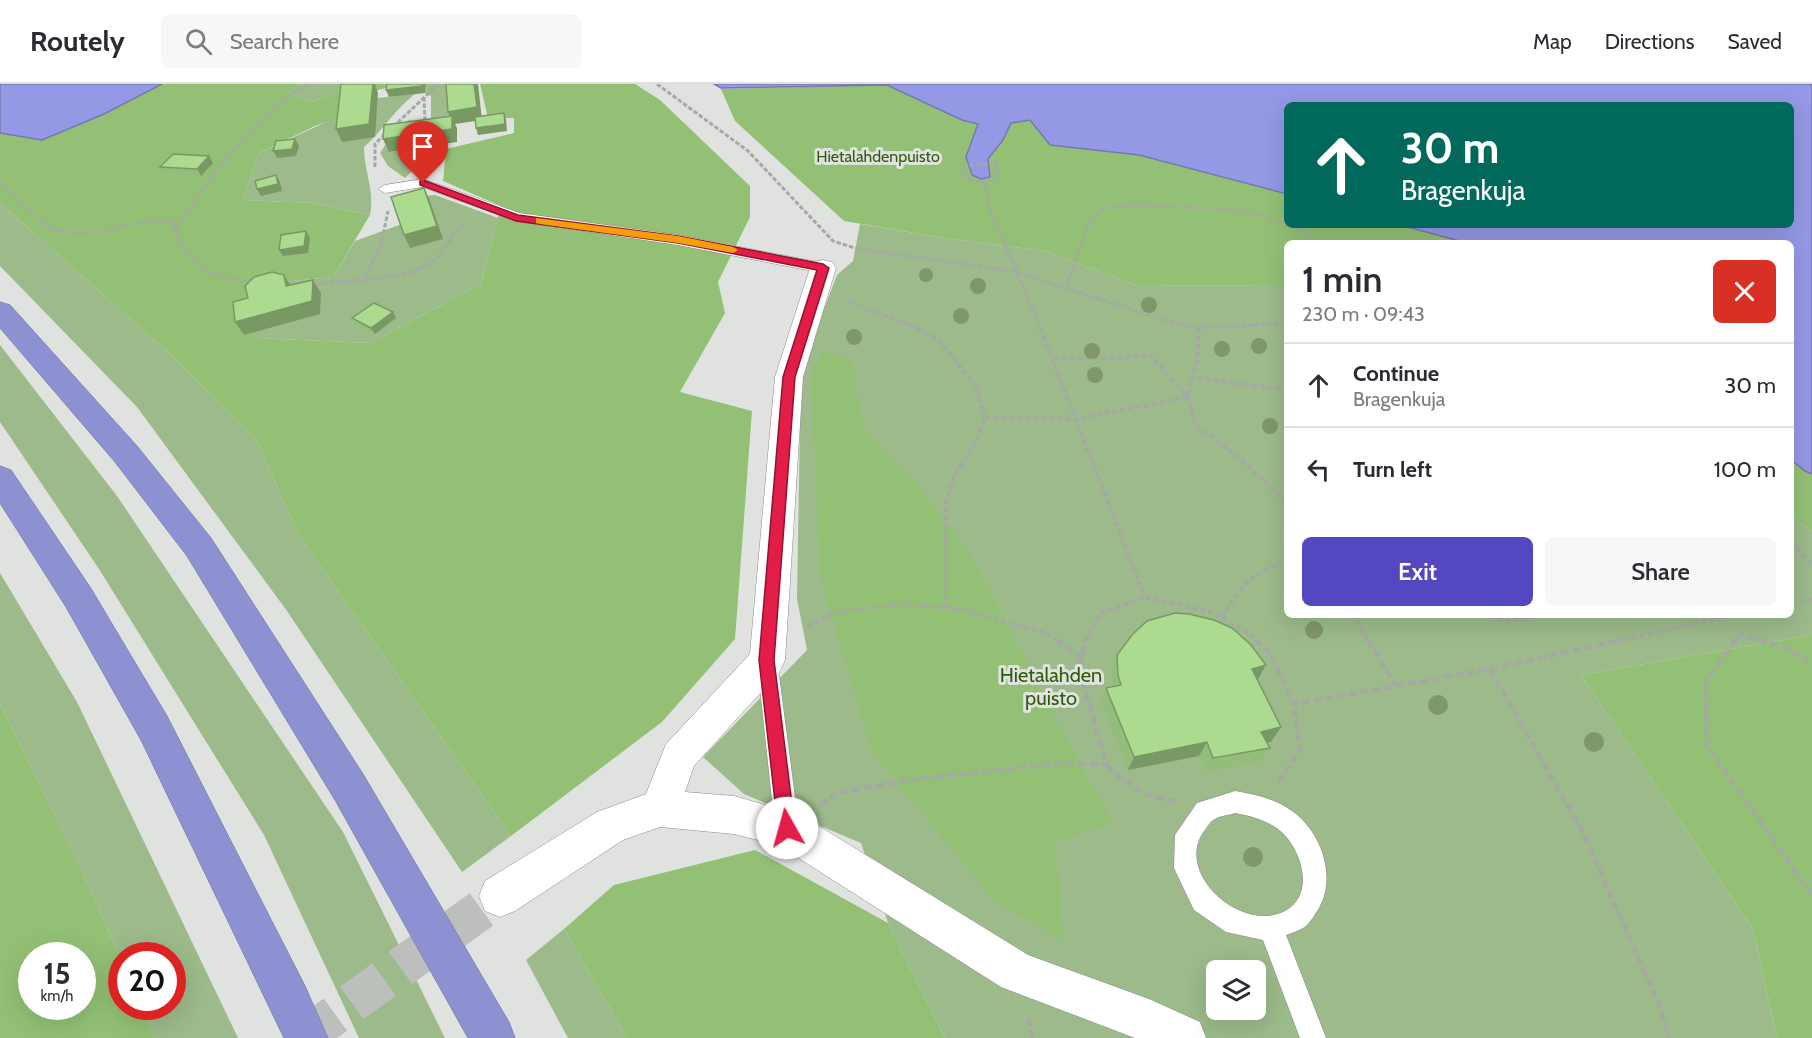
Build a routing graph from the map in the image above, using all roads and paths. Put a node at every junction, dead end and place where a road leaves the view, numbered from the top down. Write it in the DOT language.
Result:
graph roads {
  1 [pos="307,84"];
  2 [pos="434,84"];
  3 [pos="657,84"];
  4 [pos="424,97"];
  5 [pos="425,124"];
  6 [pos="0,182"];
  7 [pos="985,182"];
  8 [pos="385,189"];
  9 [pos="494,209"];
  10 [pos="1284,224"];
  11 [pos="1296,228"];
  12 [pos="175,231"];
  13 [pos="1314,240"];
  14 [pos="1016,272"];
  15 [pos="820,279"];
  16 [pos="363,280"];
  17 [pos="253,282"];
  18 [pos="287,283"];
  19 [pos="1066,287"];
  20 [pos="0,311"];
  21 [pos="1284,324"];
  22 [pos="1199,327"];
  23 [pos="1053,358"];
  24 [pos="1191,377"];
  25 [pos="1284,390"];
  26 [pos="1188,398"];
  27 [pos="985,418"];
  28 [pos="1076,419"];
  29 [pos="0,478"];
  30 [pos="1284,502"];
  31 [pos="1794,545"];
  32 [pos="1284,563"];
  33 [pos="1812,566"];
  34 [pos="1145,597"];
  35 [pos="1812,600"];
  36 [pos="1794,603"];
  37 [pos="945,608"];
  38 [pos="1222,618"];
  39 [pos="1355,618"];
  40 [pos="1488,618"];
  41 [pos="1518,618"];
  42 [pos="1720,618"];
  43 [pos="768,654"];
  44 [pos="1082,658"];
  45 [pos="1812,664"];
  46 [pos="1490,669"];
  47 [pos="1395,685"];
  48 [pos="660,808"];
  49 [pos="787,828"];
  50 [pos="1812,895"];
  51 [pos="500,896"];
  52 [pos="1271,929"];
  53 [pos="306,1038"];
  54 [pos="493,1038"];
  55 [pos="1184,1038"];
  56 [pos="1312,1038"];
  57 [pos="1669,1038"];
  1 -- 12 [label="path"];
  2 -- 4 [label="path"];
  3 -- 14 [label="path"];
  4 -- 5 [label="path"];
  4 -- 8 [label="path"];
  6 -- 12 [label="path"];
  7 -- 7 [label="path"];
  7 -- 14 [label="path"];
  8 -- 9 [label="lane"];
  8 -- 16 [label="path"];
  9 -- 15 [label="lane"];
  9 -- 16 [label="path"];
  10 -- 19 [label="path"];
  11 -- 13 [label="path"];
  12 -- 17 [label="path"];
  14 -- 19 [label="path"];
  14 -- 23 [label="path"];
  15 -- 27 [label="path"];
  15 -- 43 [label="street"];
  16 -- 18 [label="path"];
  19 -- 22 [label="path"];
  20 -- 54 [label="highway"];
  21 -- 22 [label="path"];
  22 -- 24 [label="path"];
  23 -- 26 [label="path"];
  23 -- 28 [label="path"];
  24 -- 25 [label="path"];
  24 -- 26 [label="path"];
  26 -- 28 [label="path"];
  26 -- 30 [label="path"];
  27 -- 28 [label="path"];
  27 -- 37 [label="path"];
  28 -- 34 [label="path"];
  29 -- 53 [label="highway"];
  31 -- 33 [label="path"];
  32 -- 38 [label="path"];
  34 -- 38 [label="path"];
  34 -- 44 [label="path"];
  35 -- 36 [label="path"];
  37 -- 43 [label="path"];
  37 -- 44 [label="path"];
  38 -- 47 [label="path"];
  39 -- 47 [label="path"];
  40 -- 41 [label="path"];
  42 -- 46 [label="path"];
  43 -- 48 [label="street"];
  43 -- 49 [label="lane"];
  44 -- 49 [label="path"];
  45 -- 50 [label="path"];
  46 -- 47 [label="path"];
  46 -- 57 [label="path"];
  48 -- 49 [label="street"];
  48 -- 51 [label="street"];
  49 -- 55 [label="street"];
  52 -- 52 [label="lane"];
  52 -- 56 [label="lane"];
}
